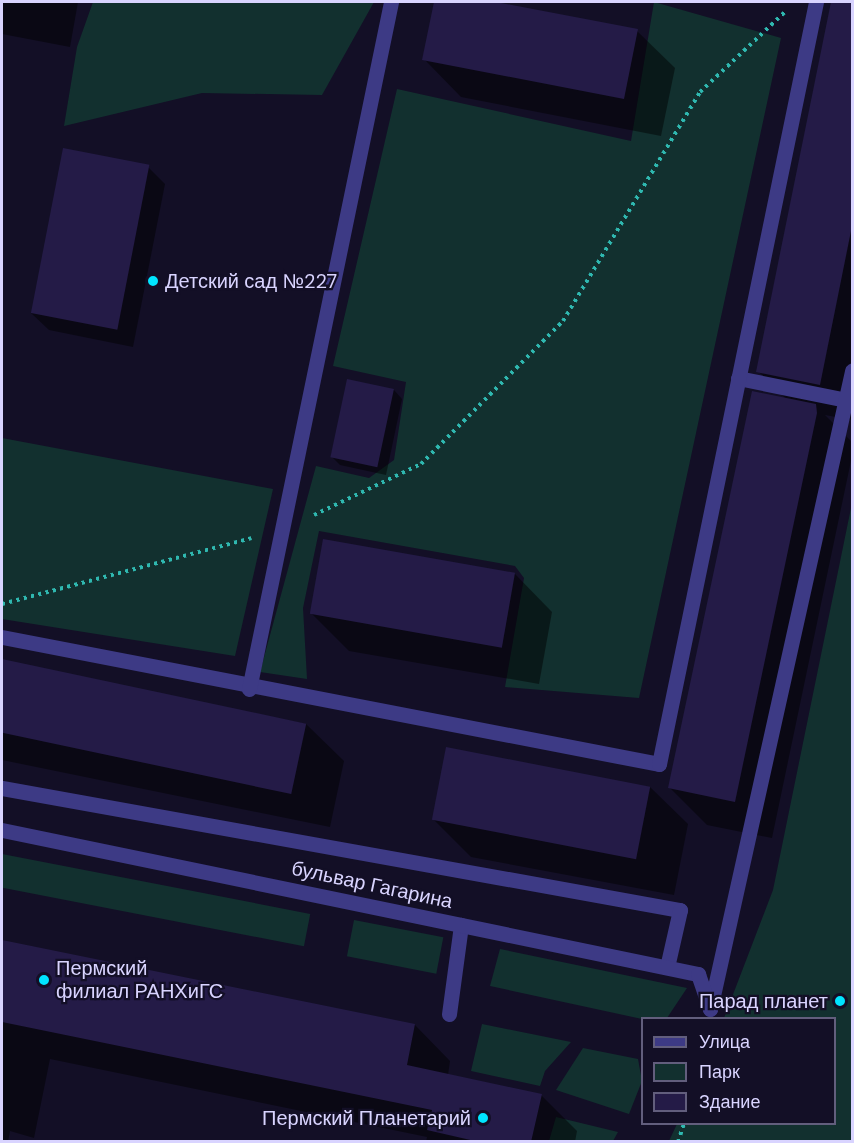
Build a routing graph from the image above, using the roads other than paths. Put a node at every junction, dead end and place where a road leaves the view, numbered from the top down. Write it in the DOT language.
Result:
graph roads {
  1 [pos="391,2"];
  2 [pos="816,2"];
  3 [pos="852,371"];
  4 [pos="738,378"];
  5 [pos="846,400"];
  6 [pos="2,637"];
  7 [pos="249,689"];
  8 [pos="2,788"];
  9 [pos="2,830"];
  10 [pos="461,925"];
  11 [pos="667,968"];
  12 [pos="449,1014"];
  1 -- 7 [label="street"];
  2 -- 4 [label="street"];
  3 -- 5 [label="street"];
  4 -- 5 [label="street"];
  4 -- 7 [label="street"];
  5 -- 11 [label="street, бульвар Гагарина"];
  6 -- 7 [label="street"];
  8 -- 11 [label="street"];
  9 -- 10 [label="street, бульвар Гагарина"];
  10 -- 11 [label="street, бульвар Гагарина"];
  10 -- 12 [label="street"];
}
